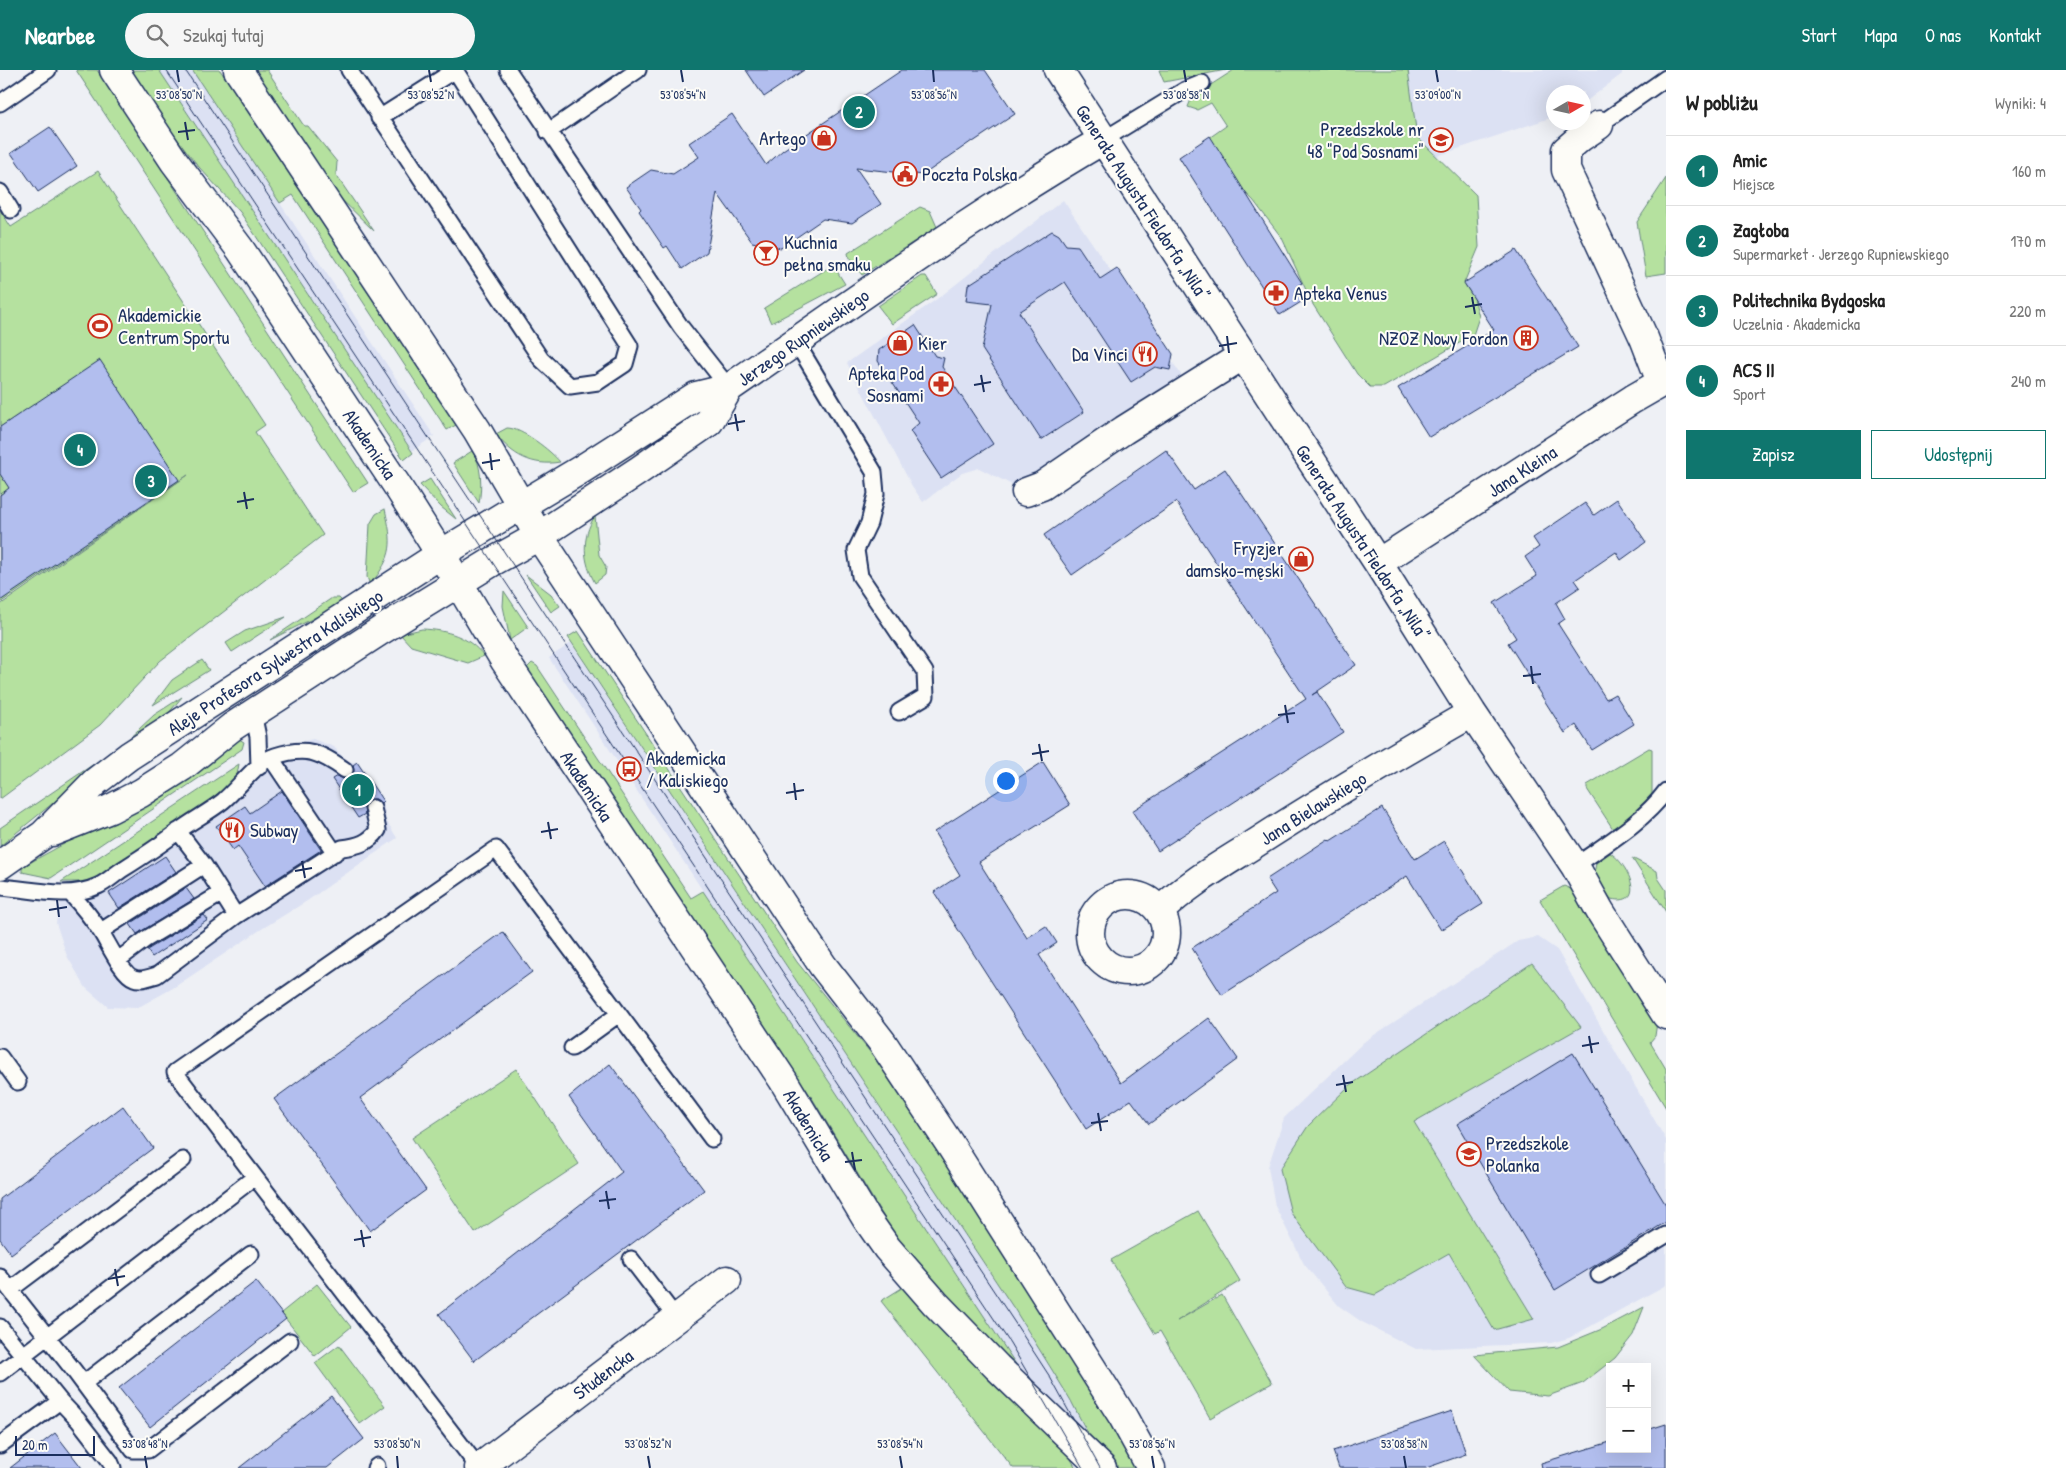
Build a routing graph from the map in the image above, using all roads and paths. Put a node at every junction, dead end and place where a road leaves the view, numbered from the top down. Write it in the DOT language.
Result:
graph roads {
  1 [pos="48,70"];
  2 [pos="114,70"];
  3 [pos="238,70"];
  4 [pos="349,70"];
  5 [pos="455,70"];
  6 [pos="508,70"];
  7 [pos="638,70"];
  8 [pos="1058,70"];
  9 [pos="1666,78"];
  10 [pos="1202,83"];
  11 [pos="0,103"];
  12 [pos="379,118"];
  13 [pos="1599,125"];
  14 [pos="548,132"];
  15 [pos="1103,140"];
  16 [pos="0,192"];
  17 [pos="11,210"];
  18 [pos="796,342"];
  19 [pos="1242,356"];
  20 [pos="1663,381"];
  21 [pos="729,388"];
  22 [pos="1026,492"];
  23 [pos="520,506"];
  24 [pos="539,536"];
  25 [pos="441,554"];
  26 [pos="1378,564"];
  27 [pos="458,582"];
  28 [pos="899,712"];
  29 [pos="254,713"];
  30 [pos="1472,714"];
  31 [pos="265,762"];
  32 [pos="345,770"];
  33 [pos="1666,791"];
  34 [pos="373,808"];
  35 [pos="178,831"];
  36 [pos="43,835"];
  37 [pos="335,853"];
  38 [pos="0,864"];
  39 [pos="204,865"];
  40 [pos="1575,866"];
  41 [pos="0,887"];
  42 [pos="222,892"];
  43 [pos="70,893"];
  44 [pos="1160,911"];
  45 [pos="236,916"];
  46 [pos="101,931"];
  47 [pos="118,960"];
  48 [pos="619,1014"];
  49 [pos="1666,1015"];
  50 [pos="572,1048"];
  51 [pos="0,1057"];
  52 [pos="18,1082"];
  53 [pos="712,1139"];
  54 [pos="183,1160"];
  55 [pos="255,1177"];
  56 [pos="1666,1235"];
  57 [pos="251,1254"];
  58 [pos="631,1259"];
  59 [pos="1599,1275"];
  60 [pos="0,1277"];
  61 [pos="727,1280"];
  62 [pos="10,1290"];
  63 [pos="677,1319"];
  64 [pos="0,1327"];
  65 [pos="48,1336"];
  66 [pos="290,1340"];
  67 [pos="24,1355"];
  68 [pos="0,1373"];
  69 [pos="84,1383"];
  70 [pos="60,1401"];
  71 [pos="0,1445"];
  72 [pos="113,1468"];
  73 [pos="479,1468"];
  74 [pos="1102,1468"];
  75 [pos="1151,1468"];
  1 -- 11 [label="lane"];
  2 -- 25 [label="street, Akademicka"];
  3 -- 23 [label="street"];
  4 -- 12 [label="lane"];
  5 -- 12 [label="lane"];
  5 -- 12 [label="lane"];
  6 -- 14 [label="lane"];
  7 -- 14 [label="lane"];
  8 -- 15 [label="street, Generała Augusta Fieldorfa „Nila”"];
  9 -- 13 [label="lane"];
  10 -- 15 [label="lane"];
  13 -- 20 [label="street"];
  14 -- 21 [label="lane"];
  15 -- 18 [label="street, Jerzego Rupniewskiego"];
  15 -- 19 [label="street, Generała Augusta Fieldorfa „Nila”"];
  16 -- 17 [label="lane"];
  18 -- 21 [label="street, Jerzego Rupniewskiego"];
  18 -- 28 [label="lane"];
  19 -- 22 [label="street"];
  19 -- 26 [label="street, Generała Augusta Fieldorfa „Nila”"];
  20 -- 26 [label="street, Jana Kleina"];
  21 -- 23 [label="street, Jerzego Rupniewskiego"];
  21 -- 24 [label="street, Jerzego Rupniewskiego"];
  23 -- 24 [label="street"];
  23 -- 25 [label="street, Aleje Profesora Sylwestra Kaliskiego"];
  24 -- 27 [label="street, Jerzego Rupniewskiego"];
  24 -- 75 [label="street"];
  25 -- 27 [label="street, Akademicka"];
  25 -- 36 [label="street, Aleje Profesora Sylwestra Kaliskiego"];
  26 -- 30 [label="street, Generała Augusta Fieldorfa „Nila”"];
  27 -- 29 [label="street, Aleje Profesora Sylwestra Kaliskiego"];
  27 -- 74 [label="street, Akademicka"];
  29 -- 31 [label="lane"];
  29 -- 36 [label="street, Aleje Profesora Sylwestra Kaliskiego"];
  30 -- 40 [label="street, Generała Augusta Fieldorfa „Nila”"];
  30 -- 44 [label="street, Jana Bielawskiego"];
  31 -- 32 [label="lane"];
  31 -- 35 [label="lane"];
  31 -- 37 [label="lane"];
  33 -- 40 [label="lane"];
  34 -- 37 [label="lane"];
  35 -- 39 [label="lane"];
  35 -- 43 [label="lane"];
  36 -- 38 [label="street, Aleje Profesora Sylwestra Kaliskiego"];
  37 -- 45 [label="lane"];
  39 -- 42 [label="lane"];
  39 -- 46 [label="lane"];
  40 -- 49 [label="street, Generała Augusta Fieldorfa „Nila”"];
  41 -- 43 [label="lane"];
  42 -- 45 [label="lane"];
  42 -- 47 [label="lane"];
  43 -- 46 [label="lane"];
  45 -- 47 [label="lane"];
  46 -- 47 [label="lane"];
  48 -- 50 [label="lane"];
  48 -- 53 [label="lane"];
  48 -- 55 [label="lane"];
  51 -- 52 [label="lane"];
  54 -- 62 [label="lane"];
  55 -- 65 [label="lane"];
  55 -- 73 [label="lane"];
  56 -- 59 [label="lane"];
  57 -- 69 [label="lane"];
  58 -- 63 [label="lane"];
  60 -- 62 [label="lane"];
  61 -- 63 [label="street, Studencka"];
  62 -- 65 [label="lane"];
  63 -- 73 [label="street, Studencka"];
  64 -- 67 [label="lane"];
  65 -- 67 [label="lane"];
  65 -- 69 [label="lane"];
  66 -- 69 [label="lane"];
  67 -- 68 [label="lane"];
  67 -- 70 [label="lane"];
  70 -- 71 [label="lane"];
  70 -- 72 [label="lane"];
}
